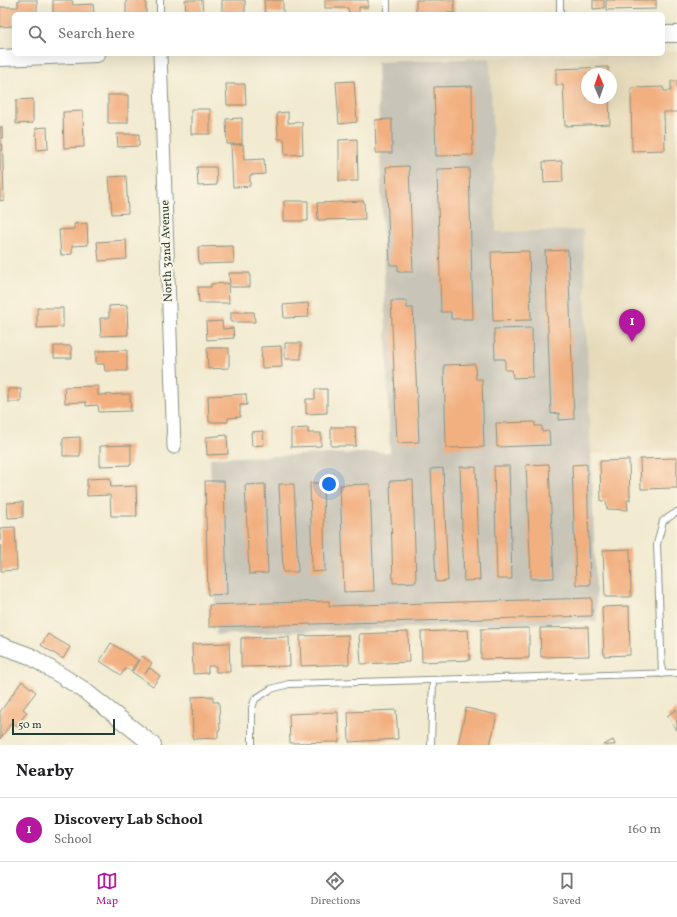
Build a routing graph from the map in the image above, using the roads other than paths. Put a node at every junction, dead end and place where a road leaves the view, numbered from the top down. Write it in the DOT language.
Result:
graph roads {
  1 [pos="160,0"];
  2 [pos="387,0"];
  3 [pos="560,0"];
  4 [pos="160,12"];
  5 [pos="387,12"];
  6 [pos="560,12"];
  7 [pos="665,34"];
  8 [pos="677,34"];
  9 [pos="48,56"];
  10 [pos="160,56"];
  11 [pos="0,58"];
  12 [pos="174,447"];
  13 [pos="677,512"];
  14 [pos="0,645"];
  15 [pos="677,673"];
  16 [pos="662,674"];
  17 [pos="433,680"];
  18 [pos="153,745"];
  19 [pos="252,745"];
  20 [pos="431,745"];
  1 -- 4 [label="lane"];
  2 -- 5 [label="lane"];
  3 -- 6 [label="lane"];
  7 -- 8 [label="street"];
  9 -- 11 [label="street"];
  10 -- 12 [label="street, North 32nd Avenue"];
  13 -- 16 [label="lane"];
  14 -- 18 [label="street"];
  15 -- 16 [label="lane"];
  16 -- 17 [label="lane"];
  17 -- 19 [label="lane"];
  17 -- 20 [label="lane"];
}
